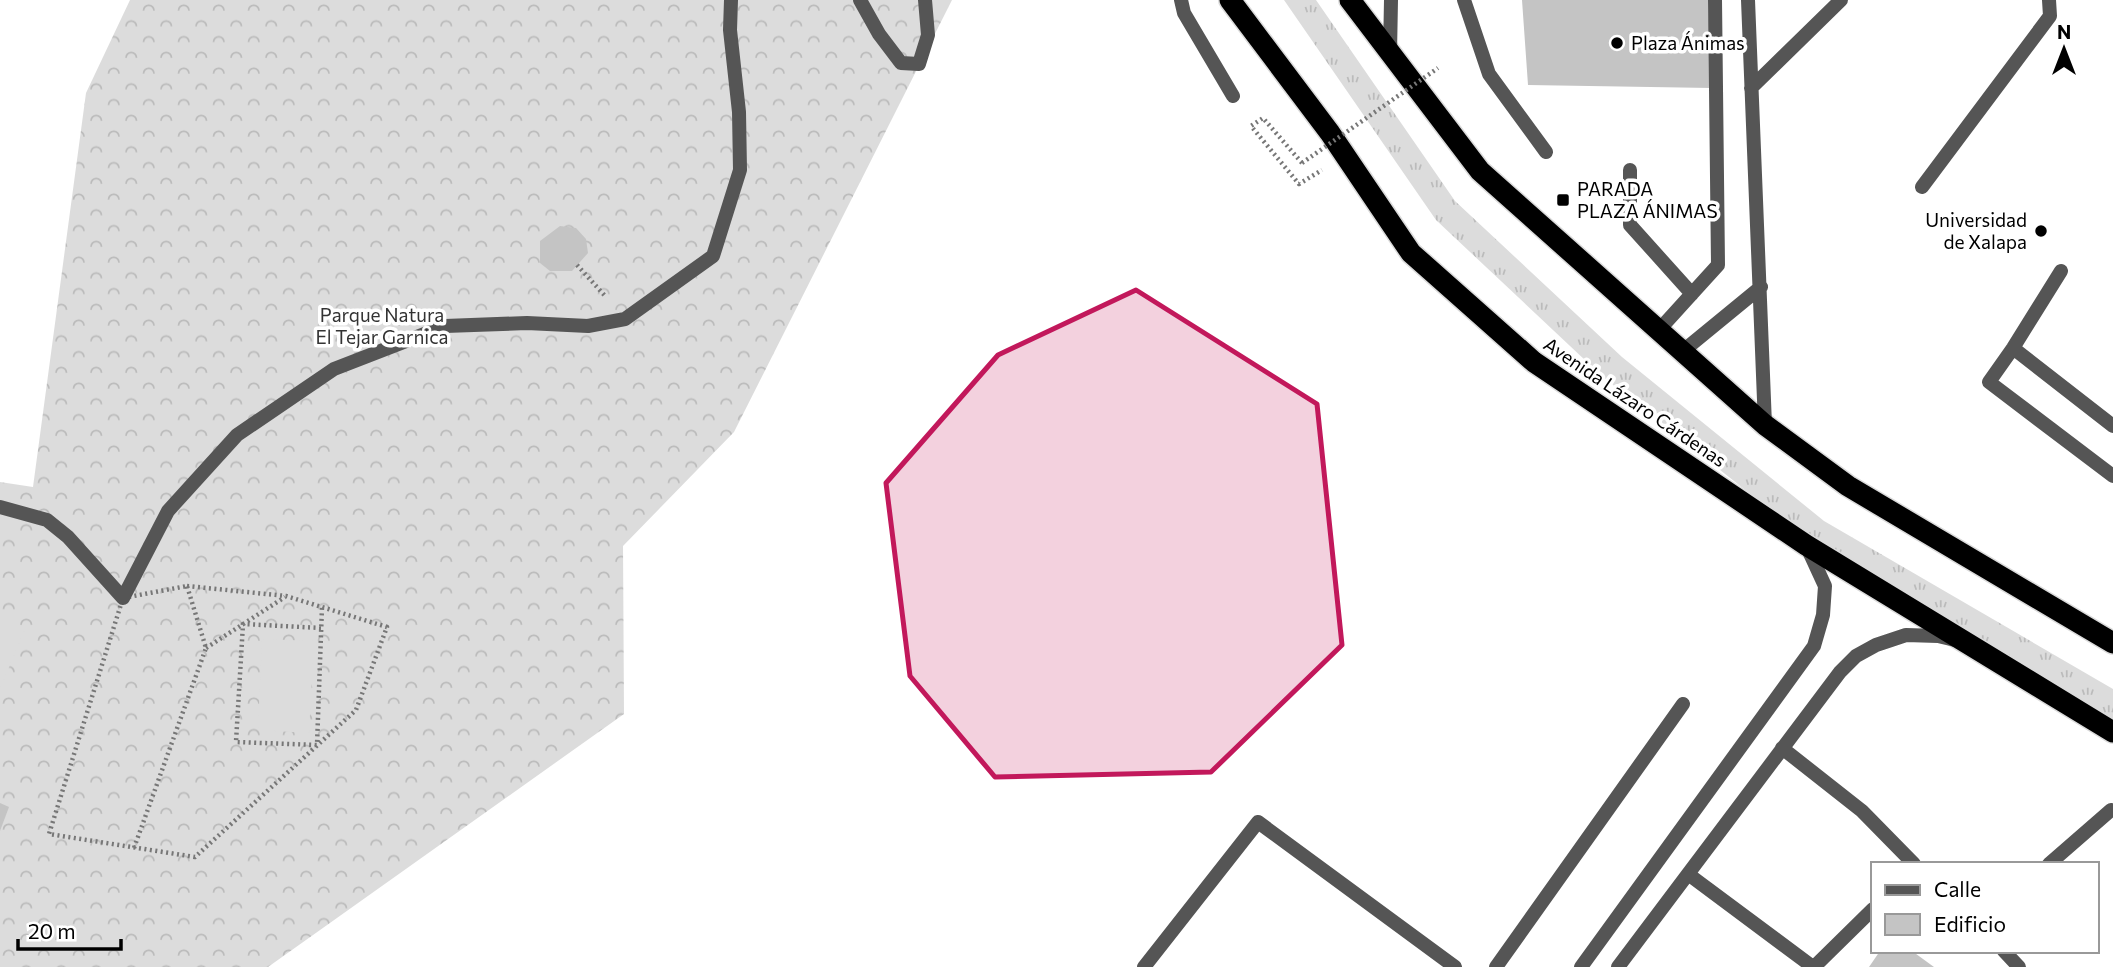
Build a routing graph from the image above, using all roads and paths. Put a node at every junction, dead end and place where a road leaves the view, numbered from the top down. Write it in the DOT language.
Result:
graph roads {
  1 [pos="730,0"];
  2 [pos="860,0"];
  3 [pos="925,0"];
  4 [pos="1181,0"];
  5 [pos="1230,0"];
  6 [pos="1350,0"];
  7 [pos="1391,0"];
  8 [pos="1464,0"];
  9 [pos="1714,0"];
  10 [pos="1748,0"];
  11 [pos="1841,0"];
  12 [pos="2049,0"];
  13 [pos="1390,53"];
  14 [pos="1438,68"];
  15 [pos="1751,88"];
  16 [pos="1233,96"];
  17 [pos="1546,152"];
  18 [pos="1630,170"];
  19 [pos="1299,184"];
  20 [pos="1923,187"];
  21 [pos="578,265"];
  22 [pos="2061,271"];
  23 [pos="1760,287"];
  24 [pos="1692,294"];
  25 [pos="625,319"];
  26 [pos="1659,330"];
  27 [pos="2013,348"];
  28 [pos="1683,351"];
  29 [pos="1765,425"];
  30 [pos="2113,426"];
  31 [pos="2113,476"];
  32 [pos="0,507"];
  33 [pos="1807,545"];
  34 [pos="187,586"];
  35 [pos="286,596"];
  36 [pos="123,598"];
  37 [pos="322,607"];
  38 [pos="243,624"];
  39 [pos="321,628"];
  40 [pos="1964,642"];
  41 [pos="2113,643"];
  42 [pos="206,648"];
  43 [pos="1683,704"];
  44 [pos="2113,733"];
  45 [pos="317,745"];
  46 [pos="1782,748"];
  47 [pos="2111,810"];
  48 [pos="134,848"];
  49 [pos="1912,862"];
  50 [pos="2051,862"];
  51 [pos="1688,874"];
  52 [pos="1871,911"];
  53 [pos="2006,953"];
  54 [pos="1144,967"];
  55 [pos="1455,967"];
  56 [pos="1496,967"];
  57 [pos="1581,967"];
  58 [pos="1618,967"];
  59 [pos="1813,967"];
  60 [pos="2019,967"];
  1 -- 25 [label="street"];
  2 -- 3 [label="street"];
  4 -- 16 [label="street"];
  5 -- 33 [label="highway, Avenida Lázaro Cárdenas"];
  6 -- 13 [label="highway"];
  7 -- 13 [label="street"];
  8 -- 17 [label="street"];
  9 -- 24 [label="street"];
  10 -- 15 [label="street"];
  11 -- 15 [label="street"];
  12 -- 20 [label="street"];
  13 -- 26 [label="highway"];
  14 -- 19 [label="path, bridge"];
  15 -- 23 [label="street"];
  18 -- 24 [label="street"];
  21 -- 25 [label="path"];
  22 -- 27 [label="street"];
  23 -- 28 [label="street"];
  23 -- 29 [label="street"];
  24 -- 26 [label="street"];
  25 -- 36 [label="street"];
  26 -- 28 [label="highway"];
  27 -- 30 [label="street"];
  27 -- 31 [label="street"];
  28 -- 29 [label="highway"];
  29 -- 41 [label="highway"];
  32 -- 36 [label="street"];
  33 -- 40 [label="highway, Avenida Lázaro Cárdenas"];
  33 -- 57 [label="street"];
  34 -- 35 [label="path"];
  34 -- 36 [label="path"];
  34 -- 42 [label="path"];
  35 -- 37 [label="path"];
  35 -- 38 [label="path"];
  36 -- 48 [label="path"];
  37 -- 39 [label="path"];
  37 -- 45 [label="path"];
  38 -- 39 [label="path"];
  38 -- 42 [label="path"];
  38 -- 45 [label="path"];
  39 -- 45 [label="path"];
  40 -- 44 [label="highway, Avenida Lázaro Cárdenas"];
  40 -- 46 [label="street"];
  42 -- 48 [label="path"];
  43 -- 56 [label="street"];
  45 -- 48 [label="path"];
  46 -- 49 [label="street"];
  46 -- 51 [label="street"];
  47 -- 50 [label="street"];
  51 -- 58 [label="street"];
  51 -- 59 [label="street"];
  52 -- 59 [label="street"];
  53 -- 60 [label="street"];
  54 -- 55 [label="street"];
}
